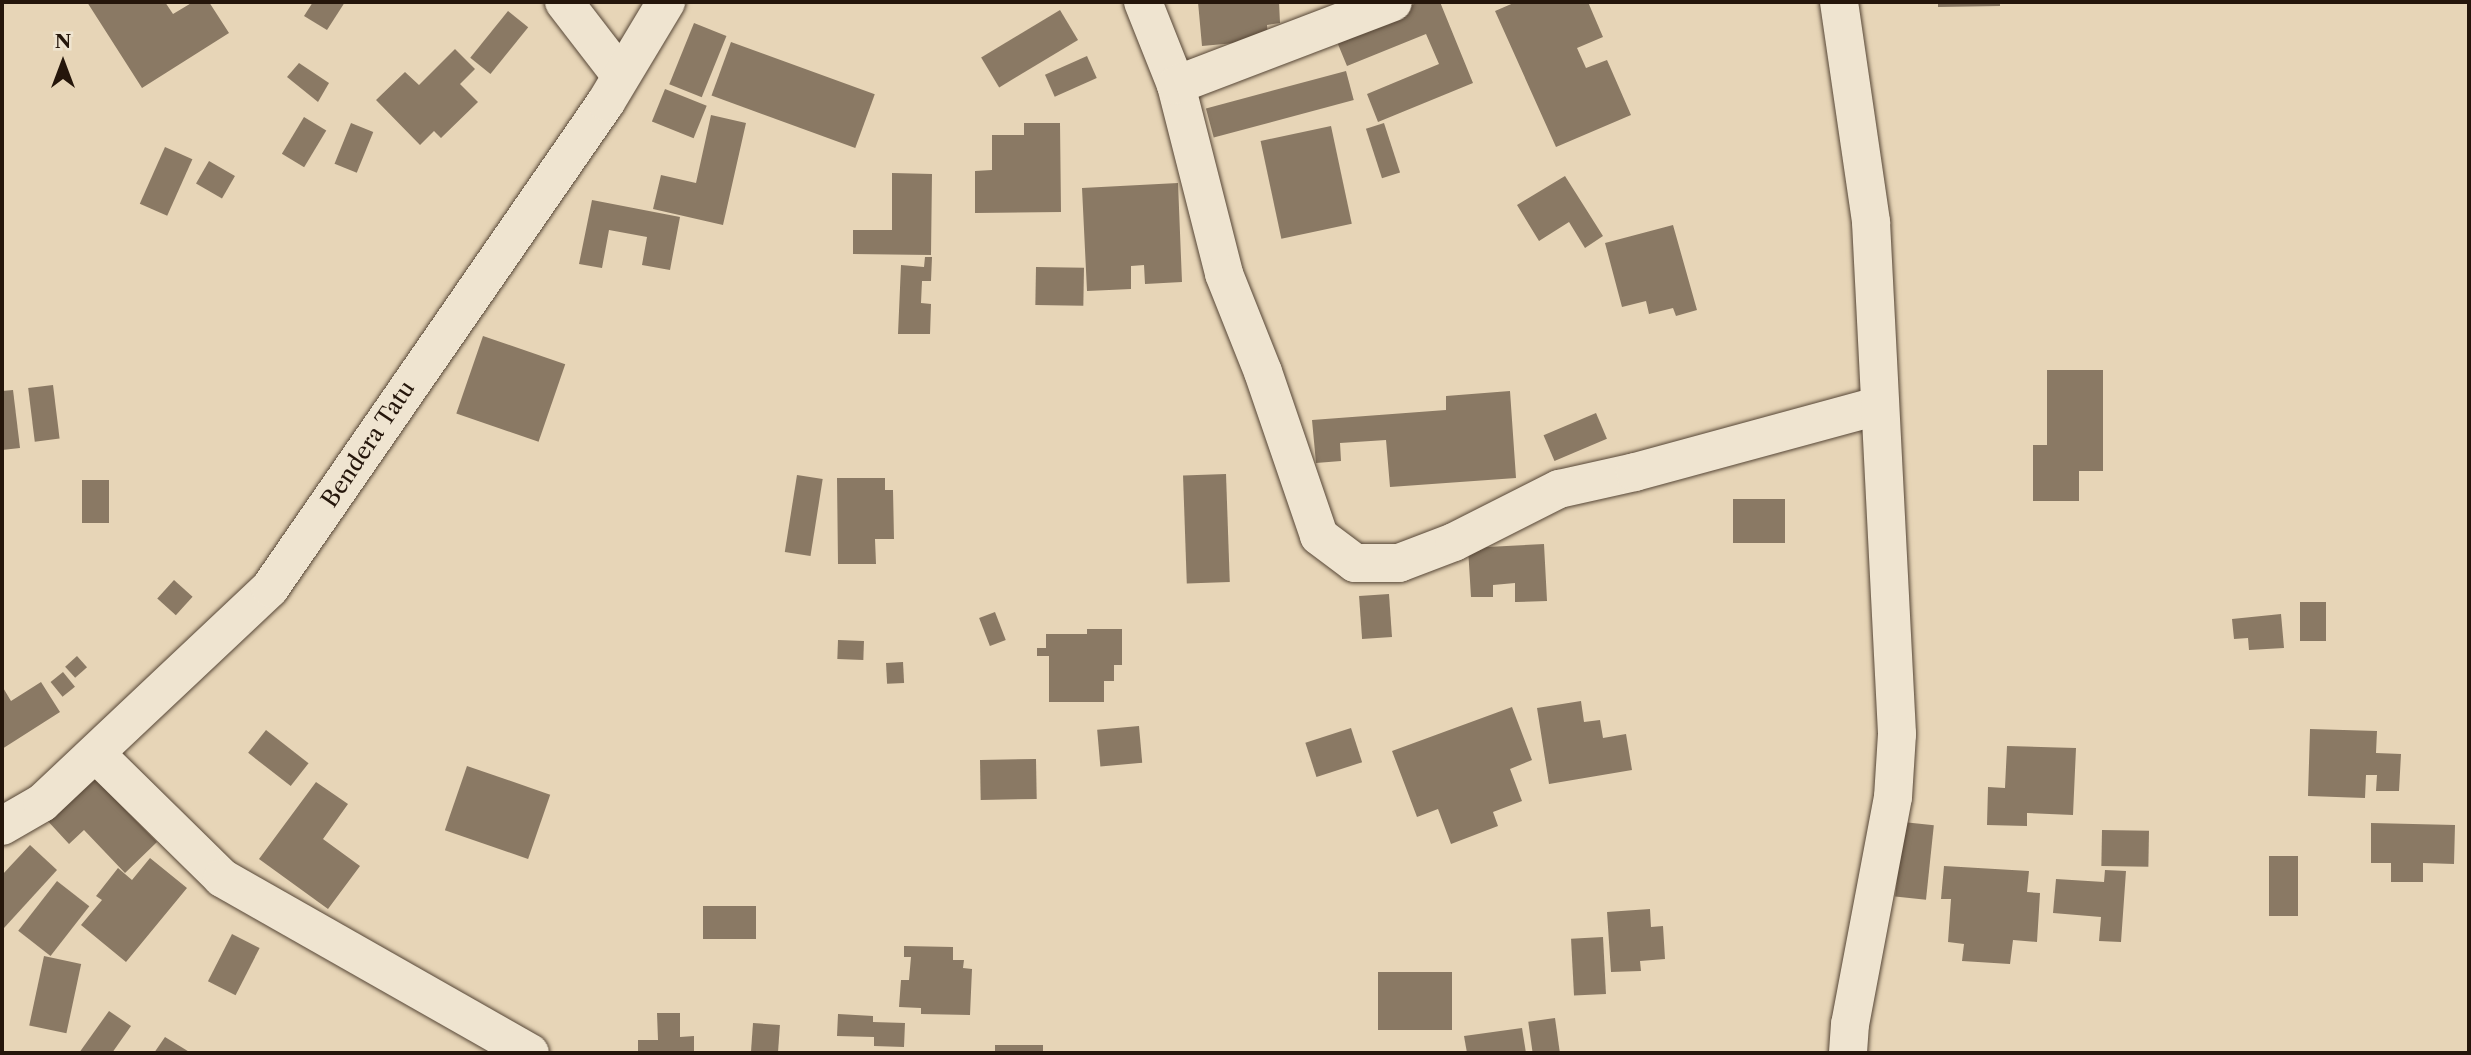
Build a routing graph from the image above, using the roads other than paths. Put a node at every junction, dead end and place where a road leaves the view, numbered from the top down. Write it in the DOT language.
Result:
graph roads {
  1 [pos="564,2"];
  2 [pos="666,2"];
  3 [pos="1143,2"];
  4 [pos="1393,2"];
  5 [pos="1839,2"];
  6 [pos="621,76"];
  7 [pos="1176,85"];
  8 [pos="1878,406"];
  9 [pos="96,754"];
  10 [pos="2,826"];
  11 [pos="530,1053"];
  12 [pos="1848,1053"];
  1 -- 6 [label="street"];
  2 -- 6 [label="street, Bendera Tatu"];
  3 -- 7 [label="street"];
  4 -- 7 [label="street"];
  5 -- 8 [label="street"];
  6 -- 9 [label="street, Bendera Tatu"];
  7 -- 8 [label="street"];
  8 -- 12 [label="street"];
  9 -- 10 [label="street, Bendera Tatu"];
  9 -- 11 [label="street"];
}
